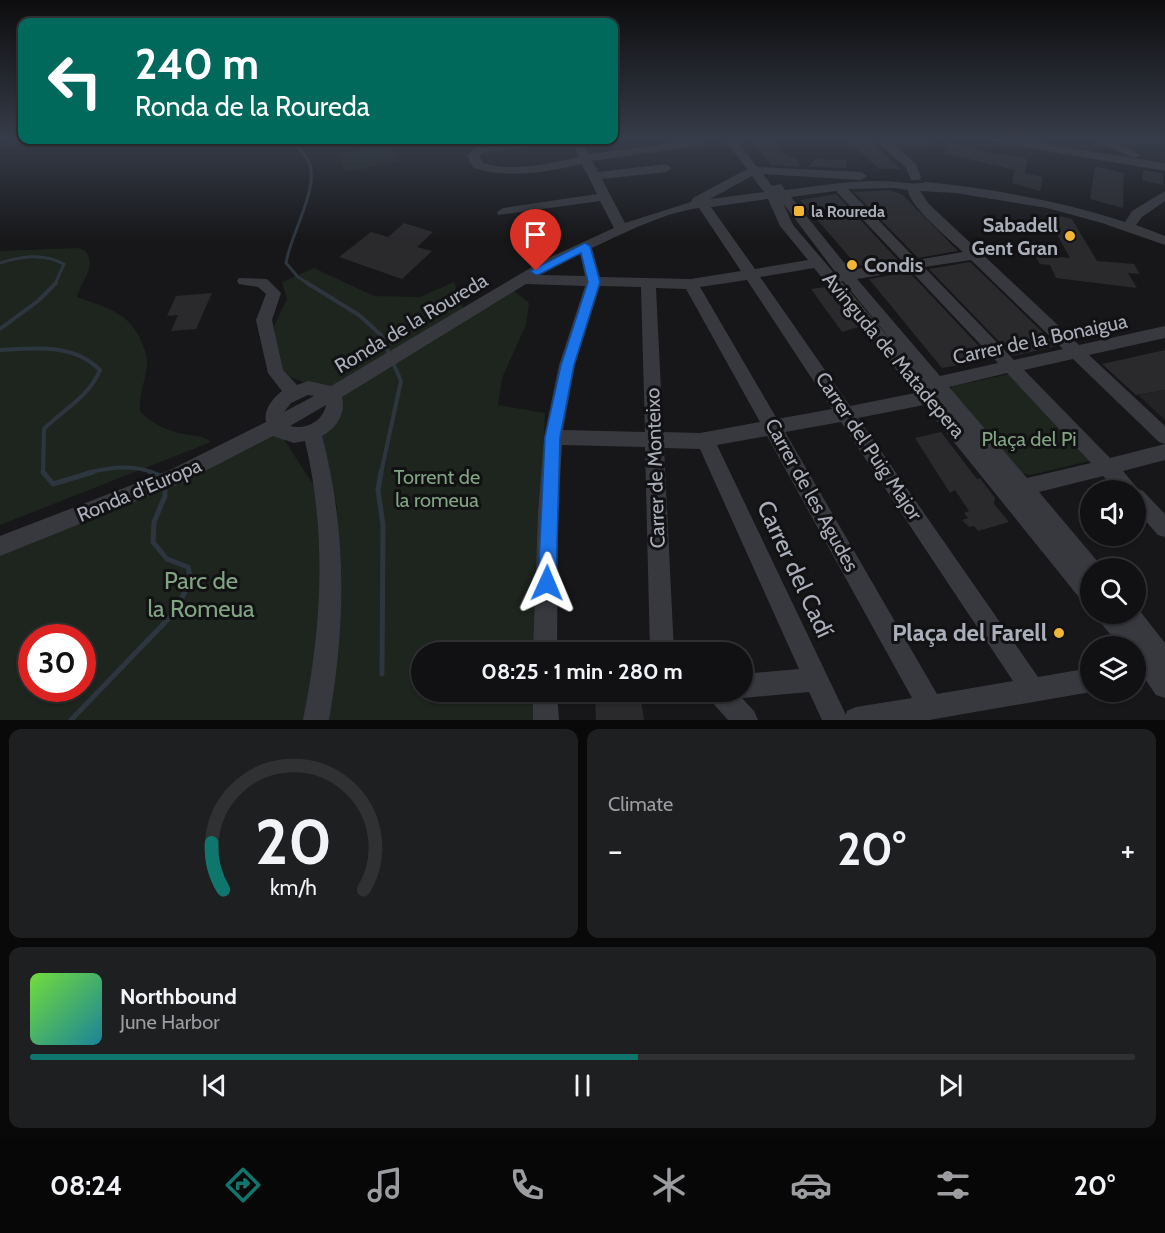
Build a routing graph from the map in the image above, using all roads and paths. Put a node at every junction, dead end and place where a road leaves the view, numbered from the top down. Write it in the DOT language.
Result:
graph roads {
  1 [pos="592,173"];
  2 [pos="625,173"];
  3 [pos="753,173"];
  4 [pos="761,173"];
  5 [pos="802,173"];
  6 [pos="809,173"];
  7 [pos="913,173"];
  8 [pos="594,176"];
  9 [pos="914,182"];
  10 [pos="729,184"];
  11 [pos="832,187"];
  12 [pos="1165,195"];
  13 [pos="604,196"];
  14 [pos="778,196"];
  15 [pos="740,199"];
  16 [pos="703,204"];
  17 [pos="686,206"];
  18 [pos="503,212"];
  19 [pos="1130,224"];
  20 [pos="621,230"];
  21 [pos="1165,234"];
  22 [pos="1165,241"];
  23 [pos="585,246"];
  24 [pos="974,255"];
  25 [pos="819,263"];
  26 [pos="912,264"];
  27 [pos="751,274"];
  28 [pos="839,277"];
  29 [pos="524,279"];
  30 [pos="244,281"];
  31 [pos="594,282"];
  32 [pos="648,284"];
  33 [pos="691,284"];
  34 [pos="1165,332"];
  35 [pos="1077,352"];
  36 [pos="1009,366"];
  37 [pos="933,391"];
  38 [pos="294,393"];
  39 [pos="331,394"];
  40 [pos="846,413"];
  41 [pos="773,426"];
  42 [pos="276,427"];
  43 [pos="312,433"];
  44 [pos="553,437"];
  45 [pos="1165,437"];
  46 [pos="655,440"];
  47 [pos="706,441"];
  48 [pos="1165,452"];
  49 [pos="1106,466"];
  50 [pos="1119,480"];
  51 [pos="1015,489"];
  52 [pos="1146,508"];
  53 [pos="1165,528"];
  54 [pos="0,546"];
  55 [pos="1080,558"];
  56 [pos="1080,579"];
  57 [pos="1116,624"];
  58 [pos="1133,624"];
  59 [pos="1126,636"];
  60 [pos="545,642"];
  61 [pos="662,642"];
  62 [pos="1146,660"];
  63 [pos="1157,672"];
  64 [pos="816,679"];
  65 [pos="1080,682"];
  66 [pos="753,685"];
  67 [pos="1033,690"];
  68 [pos="546,702"];
  69 [pos="729,702"];
  70 [pos="931,707"];
  71 [pos="316,720"];
  72 [pos="546,720"];
  73 [pos="745,720"];
  74 [pos="835,720"];
  75 [pos="856,720"];
  1 -- 8 [label="street"];
  2 -- 8 [label="street"];
  3 -- 10 [label="street"];
  4 -- 14 [label="street, Avinguda de Matadepera"];
  5 -- 6 [label="street"];
  6 -- 9 [label="street"];
  6 -- 11 [label="street"];
  7 -- 9 [label="street"];
  8 -- 13 [label="street"];
  9 -- 11 [label="street, Ronda de la Roureda"];
  9 -- 19 [label="street"];
  9 -- 24 [label="street"];
  10 -- 15 [label="street"];
  10 -- 17 [label="street"];
  11 -- 14 [label="street, Ronda de la Roureda"];
  11 -- 26 [label="street"];
  12 -- 19 [label="street"];
  13 -- 18 [label="street"];
  13 -- 20 [label="street"];
  14 -- 15 [label="street, Ronda de la Roureda"];
  14 -- 25 [label="street, Avinguda de Matadepera"];
  14 -- 28 [label="street, Avinguda de Matadepera"];
  15 -- 16 [label="street, Ronda de la Roureda"];
  16 -- 17 [label="street, Ronda de la Roureda"];
  16 -- 27 [label="street, Carrer del Puig Major"];
  17 -- 20 [label="street, Ronda de la Roureda"];
  19 -- 21 [label="street"];
  19 -- 22 [label="street"];
  20 -- 23 [label="street, Ronda de la Roureda"];
  23 -- 29 [label="street, Ronda de la Roureda"];
  23 -- 31 [label="street"];
  24 -- 26 [label="street"];
  24 -- 35 [label="street"];
  25 -- 27 [label="street"];
  25 -- 28 [label="street, Avinguda de Matadepera"];
  26 -- 28 [label="street"];
  26 -- 36 [label="street"];
  27 -- 33 [label="street"];
  27 -- 40 [label="street, Carrer del Puig Major"];
  28 -- 37 [label="street, Avinguda de Matadepera"];
  29 -- 31 [label="street"];
  29 -- 39 [label="street, Ronda de la Roureda"];
  30 -- 38 [label="street"];
  31 -- 32 [label="street"];
  31 -- 44 [label="street"];
  32 -- 33 [label="street"];
  32 -- 46 [label="street, Carrer de Monteixo"];
  33 -- 41 [label="street, Carrer de les Agudes"];
  34 -- 35 [label="street, Carrer de la Bonaigua"];
  35 -- 36 [label="street, Carrer de la Bonaigua"];
  35 -- 45 [label="street"];
  36 -- 37 [label="street, Carrer de la Bonaigua"];
  36 -- 49 [label="street"];
  37 -- 40 [label="street, Carrer de la Bonaigua"];
  37 -- 51 [label="street, Avinguda de Matadepera"];
  38 -- 39 [label="street"];
  38 -- 42 [label="street"];
  39 -- 42 [label="street, Ronda de la Roureda"];
  39 -- 43 [label="street"];
  40 -- 41 [label="street, Carrer de la Bonaigua"];
  40 -- 67 [label="street, Carrer del Puig Major"];
  41 -- 47 [label="street, Carrer de la Bonaigua"];
  41 -- 70 [label="street, Carrer de les Agudes"];
  42 -- 43 [label="street"];
  42 -- 54 [label="street, Ronda d'Europa"];
  43 -- 71 [label="street"];
  44 -- 46 [label="street, Carrer de la Bonaigua"];
  44 -- 60 [label="street"];
  46 -- 47 [label="street, Carrer de la Bonaigua"];
  46 -- 61 [label="street, Carrer de Monteixo"];
  47 -- 64 [label="street, Carrer del Cadí"];
  48 -- 49 [label="street"];
  49 -- 50 [label="street"];
  49 -- 51 [label="street"];
  51 -- 55 [label="street, Avinguda de Matadepera"];
  51 -- 56 [label="street, Avinguda de Matadepera"];
  52 -- 53 [label="street"];
  57 -- 59 [label="street"];
  58 -- 63 [label="street"];
  62 -- 63 [label="street"];
  64 -- 66 [label="street"];
  64 -- 74 [label="street, Carrer del Cadí"];
  65 -- 67 [label="street"];
  67 -- 70 [label="street"];
  68 -- 72 [label="street"];
  69 -- 73 [label="street"];
  70 -- 75 [label="street"];
}
